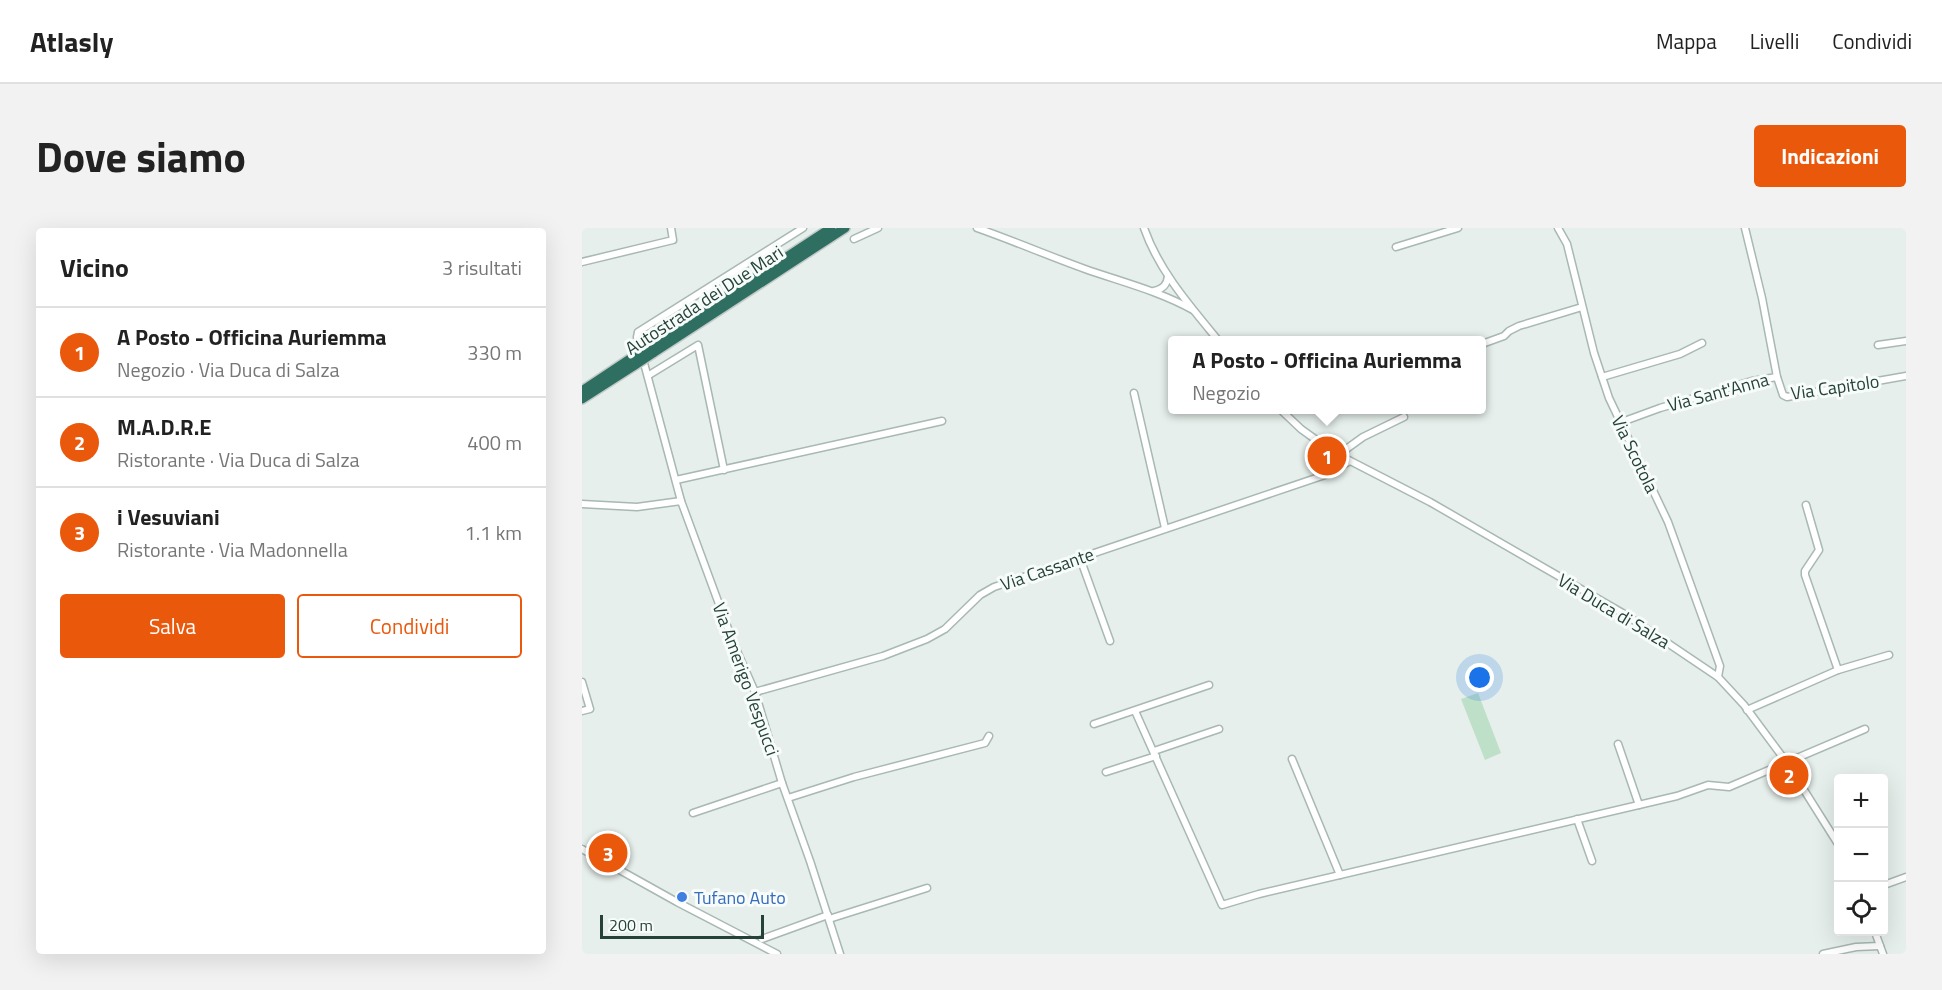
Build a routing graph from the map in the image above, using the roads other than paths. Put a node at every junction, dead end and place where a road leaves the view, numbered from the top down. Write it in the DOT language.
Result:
graph roads {
  1 [pos="671,228"];
  2 [pos="803,228"];
  3 [pos="831,228"];
  4 [pos="844,228"];
  5 [pos="878,228"];
  6 [pos="977,228"];
  7 [pos="1144,228"];
  8 [pos="1458,228"];
  9 [pos="1558,228"];
  10 [pos="1745,228"];
  11 [pos="854,239"];
  12 [pos="1396,247"];
  13 [pos="582,262"];
  14 [pos="1168,276"];
  15 [pos="1154,291"];
  16 [pos="1582,307"];
  17 [pos="1193,310"];
  18 [pos="1215,336"];
  19 [pos="1906,341"];
  20 [pos="1486,343"];
  21 [pos="1702,343"];
  22 [pos="1878,345"];
  23 [pos="652,350"];
  24 [pos="634,361"];
  25 [pos="649,375"];
  26 [pos="1906,376"];
  27 [pos="1602,377"];
  28 [pos="1777,377"];
  29 [pos="582,391"];
  30 [pos="1134,393"];
  31 [pos="582,399"];
  32 [pos="1285,414"];
  33 [pos="1404,417"];
  34 [pos="942,421"];
  35 [pos="1619,423"];
  36 [pos="1338,455"];
  37 [pos="1350,461"];
  38 [pos="724,470"];
  39 [pos="676,480"];
  40 [pos="681,501"];
  41 [pos="582,504"];
  42 [pos="1806,505"];
  43 [pos="1166,528"];
  44 [pos="1080,558"];
  45 [pos="1110,641"];
  46 [pos="1889,655"];
  47 [pos="1838,670"];
  48 [pos="1718,677"];
  49 [pos="582,682"];
  50 [pos="1209,685"];
  51 [pos="755,692"];
  52 [pos="1747,710"];
  53 [pos="582,711"];
  54 [pos="1135,711"];
  55 [pos="1094,724"];
  56 [pos="1219,729"];
  57 [pos="1866,729"];
  58 [pos="989,736"];
  59 [pos="1618,744"];
  60 [pos="1155,754"];
  61 [pos="1292,759"];
  62 [pos="1787,763"];
  63 [pos="1106,771"];
  64 [pos="782,783"];
  65 [pos="788,798"];
  66 [pos="1639,805"];
  67 [pos="693,813"];
  68 [pos="1577,819"];
  69 [pos="1834,836"];
  70 [pos="582,849"];
  71 [pos="1592,861"];
  72 [pos="1340,875"];
  73 [pos="1906,877"];
  74 [pos="1888,884"];
  75 [pos="927,888"];
  76 [pos="828,917"];
  77 [pos="1876,936"];
  78 [pos="762,939"];
  79 [pos="1880,946"];
  80 [pos="777,954"];
  81 [pos="840,954"];
  82 [pos="1823,954"];
  83 [pos="1883,954"];
  1 -- 13 [label="street"];
  2 -- 25 [label="street, Via Amerigo Vespucci"];
  3 -- 23 [label="highway, Autostrada dei Due Mari"];
  4 -- 23 [label="highway, Autostrada dei Due Mari"];
  5 -- 11 [label="street"];
  6 -- 15 [label="street"];
  7 -- 14 [label="street"];
  8 -- 12 [label="street"];
  9 -- 16 [label="street, Via Scotola"];
  10 -- 28 [label="street, Via Sant'Anna"];
  14 -- 15 [label="street"];
  14 -- 17 [label="street"];
  15 -- 17 [label="street"];
  16 -- 20 [label="street"];
  16 -- 27 [label="street, Via Scotola"];
  17 -- 18 [label="street"];
  19 -- 22 [label="street"];
  21 -- 27 [label="street"];
  23 -- 24 [label="highway, Autostrada dei Due Mari, bridge"];
  24 -- 29 [label="highway, Autostrada dei Due Mari"];
  24 -- 31 [label="highway, Autostrada dei Due Mari"];
  25 -- 38 [label="street"];
  25 -- 39 [label="street, Via Amerigo Vespucci"];
  26 -- 28 [label="street, Via Capitolo"];
  27 -- 35 [label="street, Via Scotola"];
  28 -- 35 [label="street, Via Sant'Anna"];
  30 -- 43 [label="street"];
  32 -- 36 [label="street, Via Duca di Salza"];
  33 -- 36 [label="street"];
  34 -- 38 [label="street"];
  35 -- 48 [label="street, Via Scotola"];
  36 -- 37 [label="street, Via Duca di Salza"];
  37 -- 43 [label="street, Via Cassante"];
  37 -- 48 [label="street, Via Duca di Salza"];
  38 -- 39 [label="street"];
  39 -- 40 [label="street, Via Amerigo Vespucci"];
  40 -- 41 [label="street"];
  40 -- 51 [label="street, Via Amerigo Vespucci"];
  42 -- 47 [label="street"];
  43 -- 44 [label="street, Via Cassante"];
  44 -- 45 [label="street"];
  44 -- 51 [label="street, Via Cassante"];
  46 -- 47 [label="street"];
  47 -- 52 [label="street"];
  48 -- 52 [label="street, Via Duca di Salza"];
  49 -- 53 [label="street"];
  50 -- 54 [label="street"];
  51 -- 64 [label="street, Via Amerigo Vespucci"];
  52 -- 62 [label="street, Via Duca di Salza"];
  54 -- 55 [label="street"];
  54 -- 60 [label="street"];
  56 -- 60 [label="street"];
  57 -- 62 [label="street"];
  58 -- 65 [label="street"];
  59 -- 66 [label="street"];
  60 -- 63 [label="street"];
  60 -- 72 [label="street"];
  61 -- 72 [label="street"];
  62 -- 66 [label="street"];
  62 -- 69 [label="street, Via Duca di Salza"];
  64 -- 65 [label="street, Via Amerigo Vespucci"];
  64 -- 67 [label="street"];
  65 -- 76 [label="street, Via Amerigo Vespucci"];
  66 -- 68 [label="street"];
  68 -- 71 [label="street"];
  68 -- 72 [label="street"];
  70 -- 80 [label="street"];
  73 -- 74 [label="street"];
  75 -- 76 [label="street"];
  76 -- 78 [label="street"];
  76 -- 81 [label="street, Via Amerigo Vespucci"];
  77 -- 79 [label="street"];
  79 -- 82 [label="street"];
  79 -- 83 [label="street"];
}
